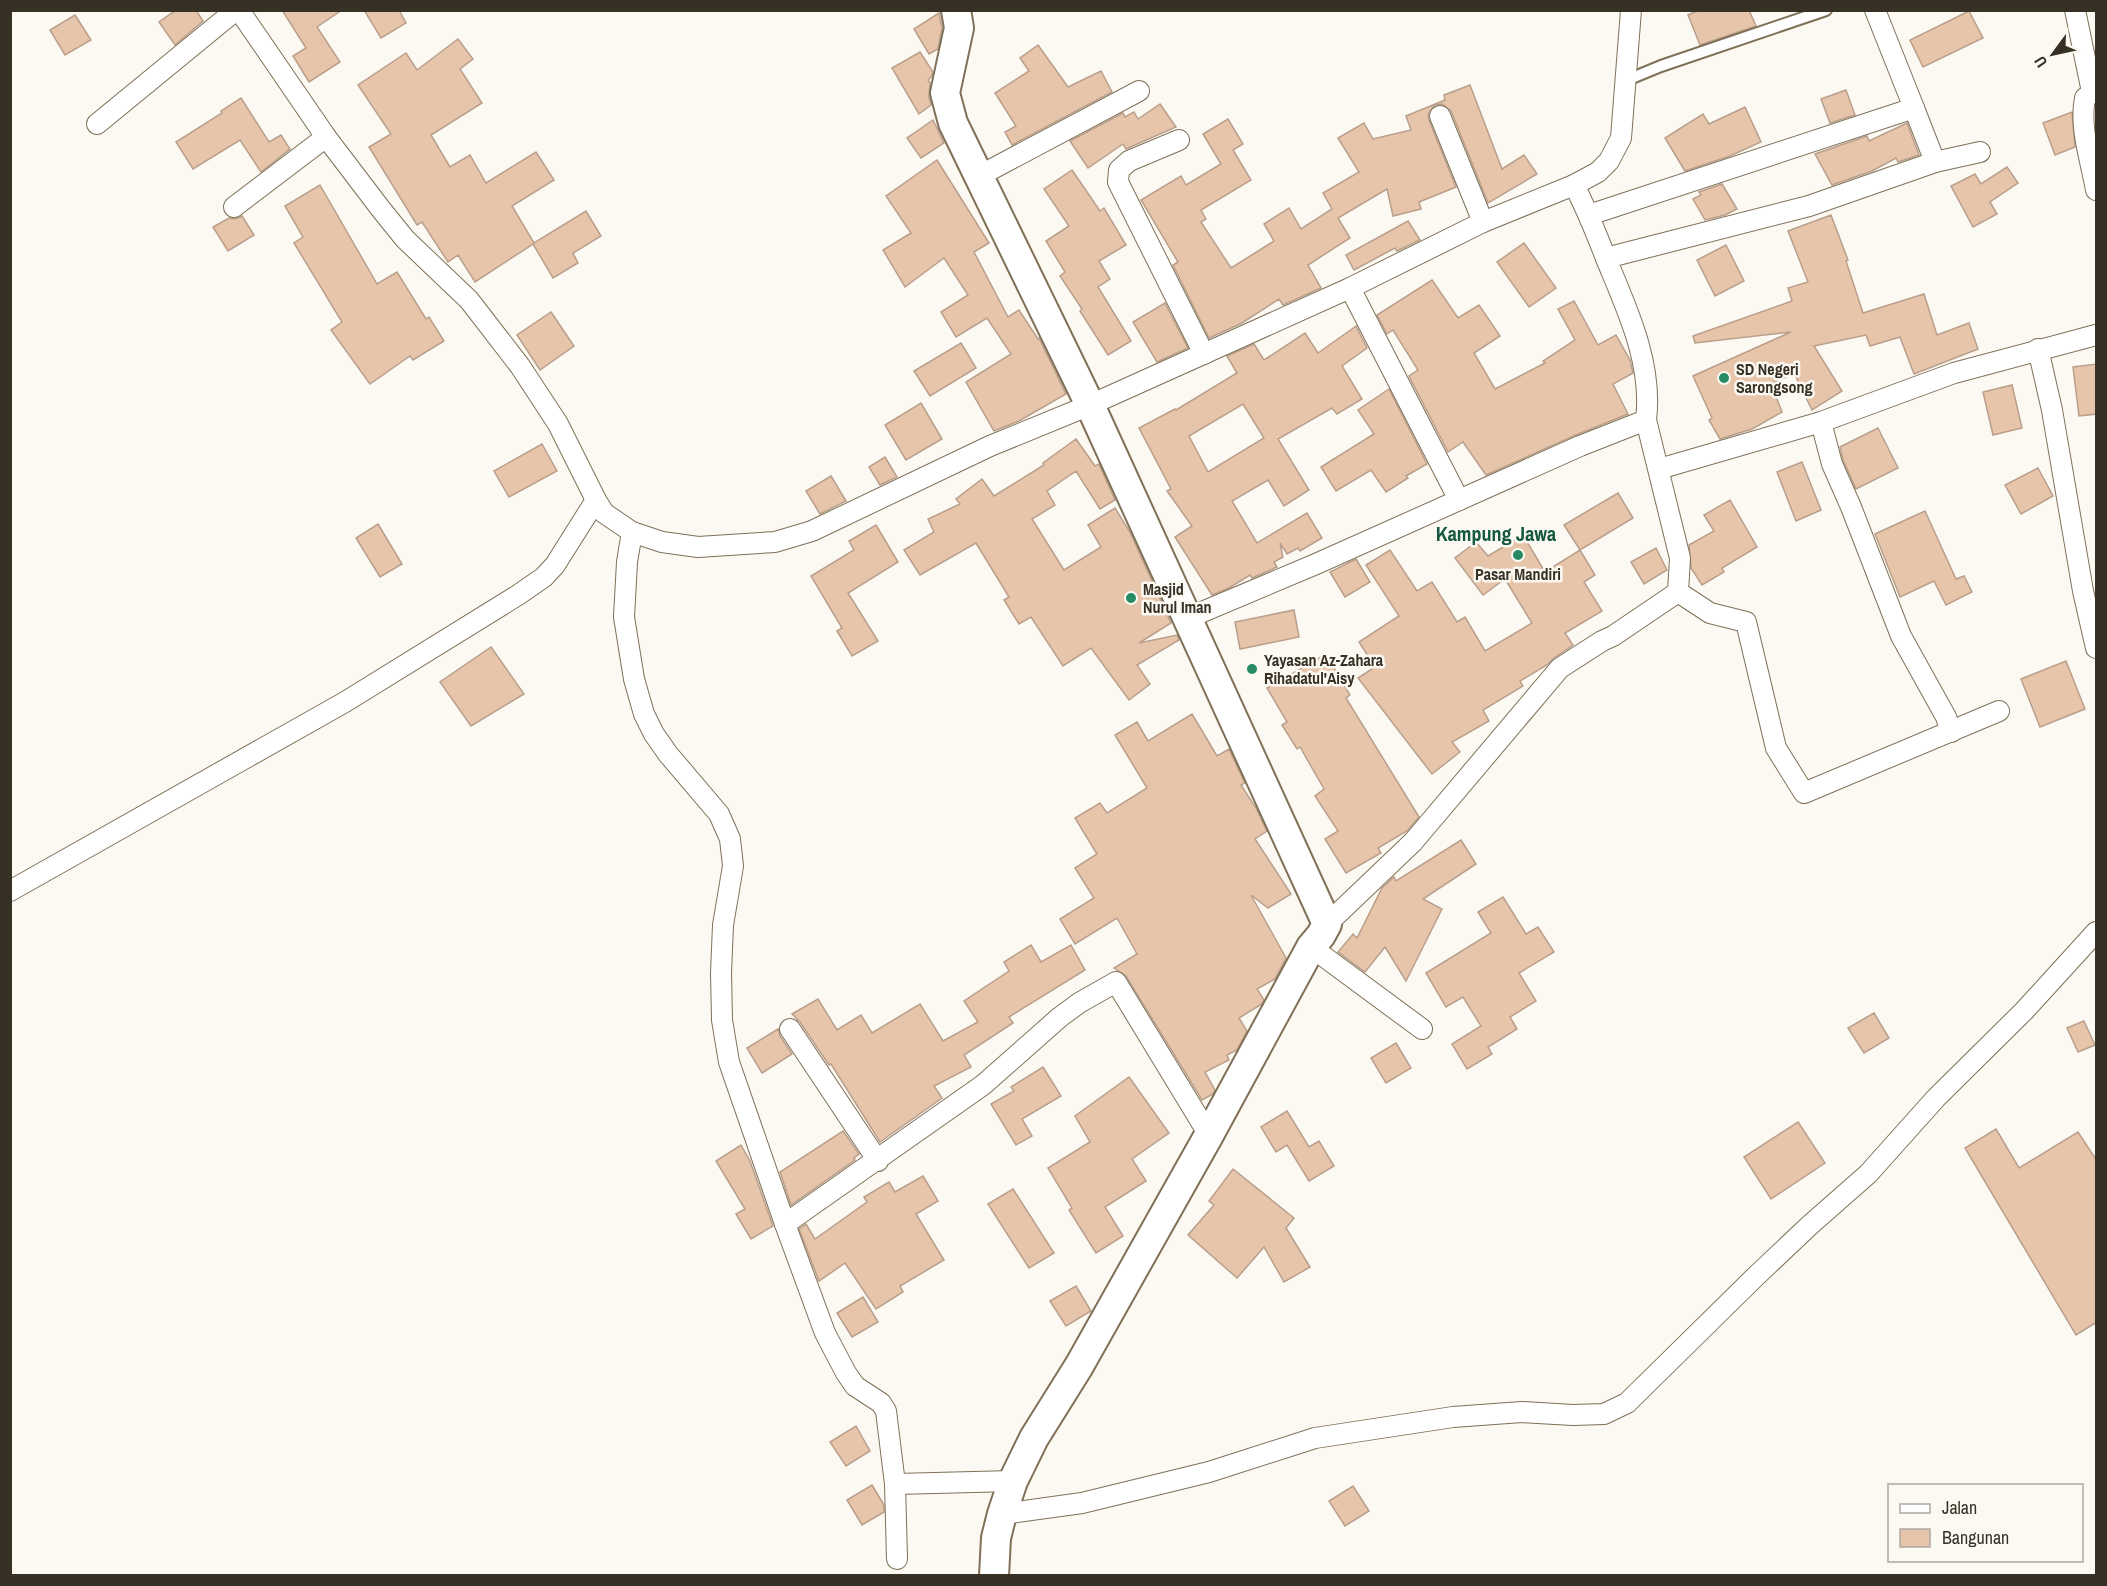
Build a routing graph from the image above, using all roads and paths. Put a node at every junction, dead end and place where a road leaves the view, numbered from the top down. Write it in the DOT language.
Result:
graph roads {
  1 [pos="237,10"];
  2 [pos="956,10"];
  3 [pos="1631,10"];
  4 [pos="1826,10"];
  5 [pos="1875,10"];
  6 [pos="2075,10"];
  7 [pos="1627,80"];
  8 [pos="1139,91"];
  9 [pos="2094,91"];
  10 [pos="1914,108"];
  11 [pos="1440,117"];
  12 [pos="97,124"];
  13 [pos="326,137"];
  14 [pos="1179,140"];
  15 [pos="1980,152"];
  16 [pos="1935,162"];
  17 [pos="980,176"];
  18 [pos="1574,185"];
  19 [pos="2097,190"];
  20 [pos="234,207"];
  21 [pos="1589,215"];
  22 [pos="1483,222"];
  23 [pos="1606,258"];
  24 [pos="1350,288"];
  25 [pos="2097,335"];
  26 [pos="2038,349"];
  27 [pos="1204,354"];
  28 [pos="1090,405"];
  29 [pos="1646,420"];
  30 [pos="1821,422"];
  31 [pos="1659,469"];
  32 [pos="1459,500"];
  33 [pos="613,518"];
  34 [pos="1678,592"];
  35 [pos="1188,618"];
  36 [pos="2097,648"];
  37 [pos="1999,711"];
  38 [pos="1951,732"];
  39 [pos="10,891"];
  40 [pos="2097,932"];
  41 [pos="1319,935"];
  42 [pos="790,1029"];
  43 [pos="1422,1029"];
  44 [pos="1209,1135"];
  45 [pos="878,1161"];
  46 [pos="784,1224"];
  47 [pos="1013,1481"];
  48 [pos="895,1484"];
  49 [pos="1002,1514"];
  50 [pos="897,1559"];
  51 [pos="994,1575"];
  1 -- 12 [label="street"];
  1 -- 13 [label="street"];
  2 -- 17 [label="street"];
  3 -- 7 [label="street"];
  4 -- 7 [label="lane"];
  5 -- 10 [label="street"];
  6 -- 9 [label="street"];
  7 -- 18 [label="street"];
  8 -- 17 [label="street"];
  9 -- 19 [label="street"];
  10 -- 16 [label="street"];
  10 -- 21 [label="street"];
  11 -- 22 [label="street"];
  13 -- 20 [label="street"];
  13 -- 33 [label="street"];
  14 -- 27 [label="street"];
  15 -- 16 [label="street"];
  16 -- 23 [label="street"];
  17 -- 28 [label="street"];
  18 -- 21 [label="street"];
  18 -- 22 [label="street"];
  21 -- 23 [label="street"];
  22 -- 24 [label="street"];
  23 -- 29 [label="street"];
  24 -- 27 [label="street"];
  24 -- 32 [label="street"];
  25 -- 26 [label="street"];
  26 -- 30 [label="street"];
  26 -- 36 [label="street"];
  27 -- 28 [label="street"];
  28 -- 33 [label="street"];
  28 -- 35 [label="street"];
  29 -- 31 [label="street"];
  29 -- 32 [label="street"];
  30 -- 31 [label="street"];
  30 -- 38 [label="street"];
  31 -- 34 [label="street"];
  32 -- 35 [label="street"];
  33 -- 39 [label="street"];
  33 -- 46 [label="street"];
  34 -- 38 [label="street"];
  34 -- 41 [label="street"];
  35 -- 41 [label="street"];
  37 -- 38 [label="street"];
  40 -- 49 [label="street"];
  41 -- 43 [label="street"];
  41 -- 44 [label="street"];
  42 -- 45 [label="street"];
  44 -- 45 [label="street"];
  44 -- 47 [label="street"];
  45 -- 46 [label="street"];
  46 -- 48 [label="street"];
  47 -- 48 [label="street"];
  47 -- 49 [label="street"];
  48 -- 50 [label="street"];
  49 -- 51 [label="street"];
}
